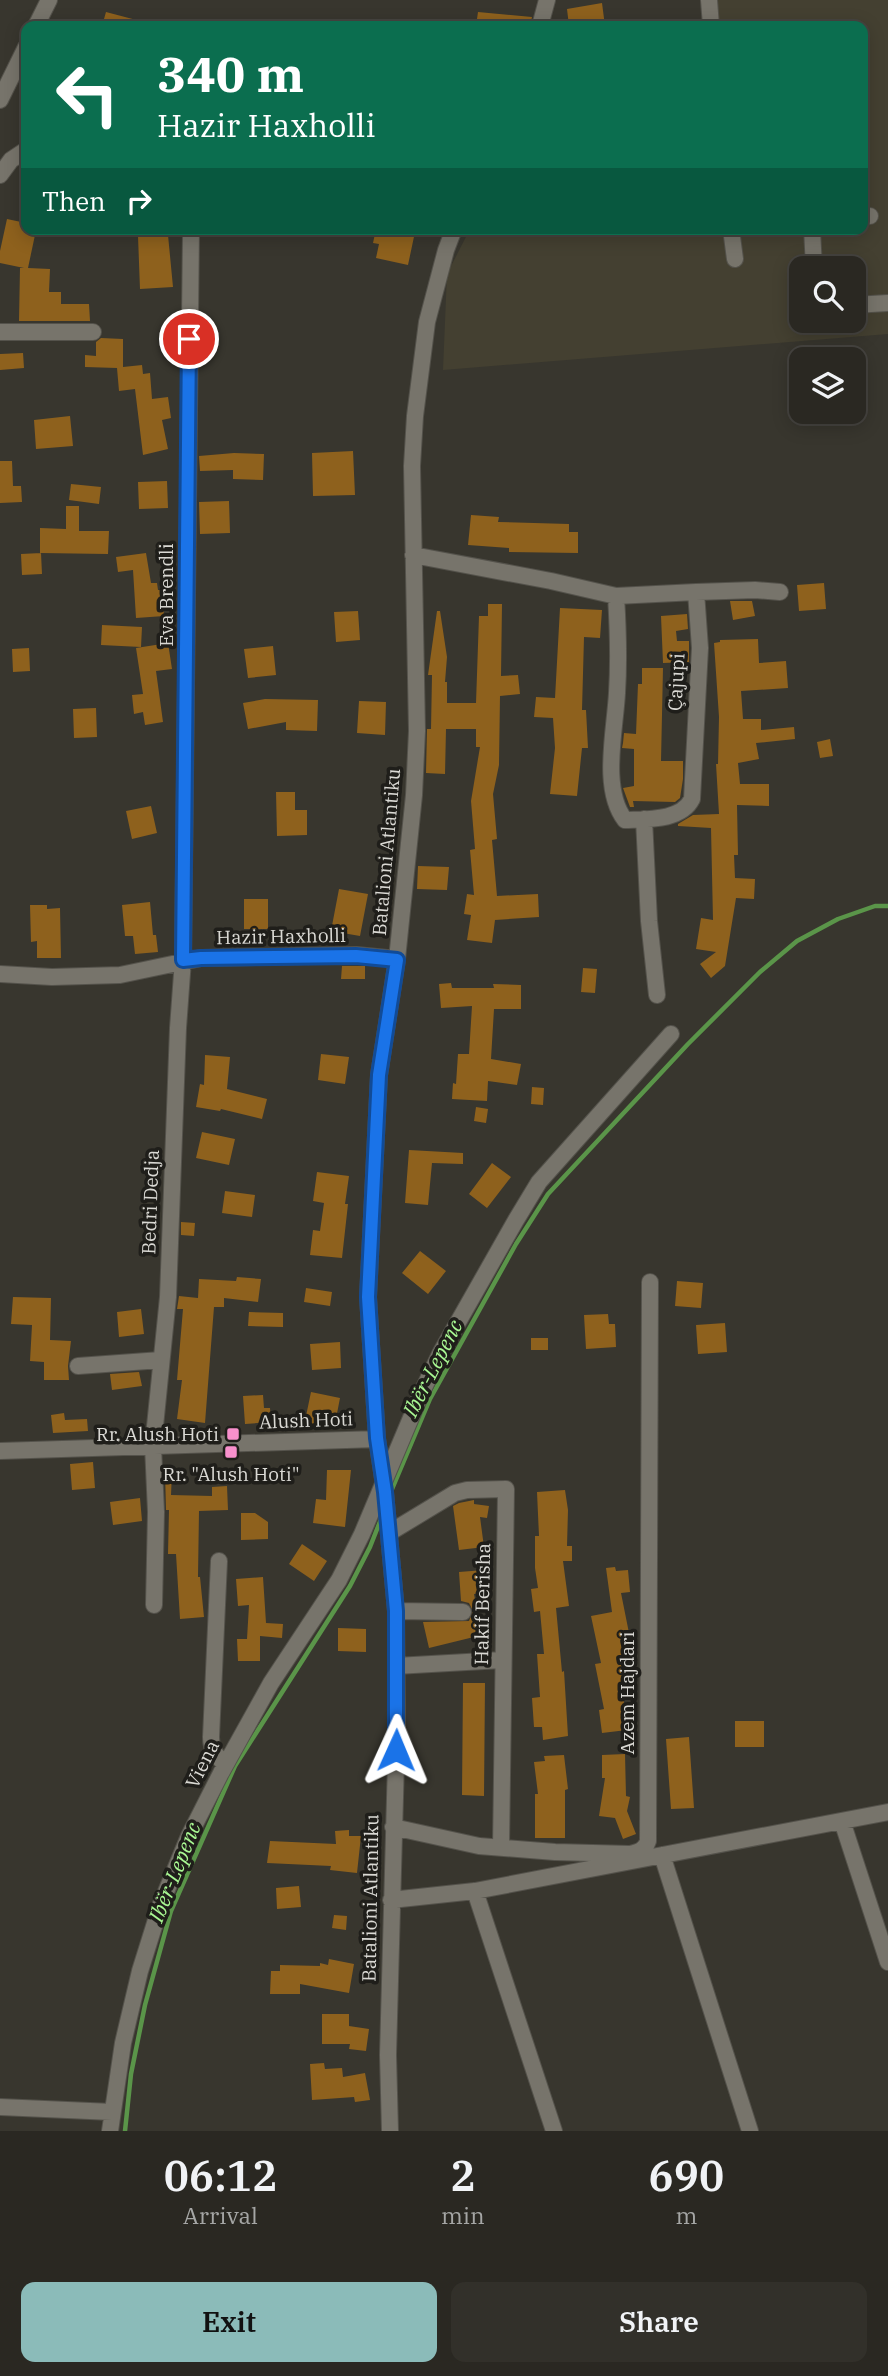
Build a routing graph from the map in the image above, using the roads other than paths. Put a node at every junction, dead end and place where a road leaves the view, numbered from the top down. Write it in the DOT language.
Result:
graph roads {
  1 [pos="49,0"];
  2 [pos="547,0"];
  3 [pos="709,0"];
  4 [pos="38,21"];
  5 [pos="541,21"];
  6 [pos="711,21"];
  7 [pos="21,57"];
  8 [pos="0,100"];
  9 [pos="6,154"];
  10 [pos="0,175"];
  11 [pos="191,235"];
  12 [pos="452,235"];
  13 [pos="732,235"];
  14 [pos="812,235"];
  15 [pos="813,256"];
  16 [pos="735,259"];
  17 [pos="888,303"];
  18 [pos="866,304"];
  19 [pos="0,332"];
  20 [pos="93,332"];
  21 [pos="413,555"];
  22 [pos="696,592"];
  23 [pos="780,592"];
  24 [pos="616,596"];
  25 [pos="644,819"];
  26 [pos="625,820"];
  27 [pos="646,850"];
  28 [pos="183,960"];
  29 [pos="397,960"];
  30 [pos="0,974"];
  31 [pos="657,995"];
  32 [pos="671,1034"];
  33 [pos="650,1282"];
  34 [pos="161,1360"];
  35 [pos="78,1366"];
  36 [pos="377,1438"];
  37 [pos="153,1446"];
  38 [pos="0,1451"];
  39 [pos="384,1487"];
  40 [pos="389,1533"];
  41 [pos="219,1561"];
  42 [pos="155,1605"];
  43 [pos="396,1611"];
  44 [pos="463,1612"];
  45 [pos="502,1660"];
  46 [pos="396,1666"];
  47 [pos="225,1764"];
  48 [pos="888,1812"];
  49 [pos="842,1821"];
  50 [pos="393,1827"];
  51 [pos="501,1848"];
  52 [pos="662,1855"];
  53 [pos="475,1891"];
  54 [pos="391,1900"];
  55 [pos="888,1962"];
  56 [pos="0,2107"];
  57 [pos="112,2112"];
  58 [pos="110,2131"];
  59 [pos="390,2131"];
  60 [pos="554,2131"];
  61 [pos="750,2131"];
  1 -- 4 [label="street"];
  2 -- 5 [label="street"];
  3 -- 6 [label="street"];
  7 -- 8 [label="street"];
  9 -- 10 [label="street"];
  11 -- 28 [label="street, Eva Brendli"];
  12 -- 21 [label="street, Batalioni Atlantiku"];
  13 -- 16 [label="street"];
  14 -- 15 [label="street"];
  17 -- 18 [label="street"];
  19 -- 20 [label="street"];
  21 -- 24 [label="street"];
  21 -- 29 [label="street, Batalioni Atlantiku"];
  22 -- 23 [label="street"];
  22 -- 24 [label="street"];
  22 -- 25 [label="street, Çajupi"];
  24 -- 26 [label="street"];
  25 -- 26 [label="street, Çajupi"];
  25 -- 27 [label="street"];
  26 -- 27 [label="street"];
  27 -- 31 [label="street"];
  28 -- 29 [label="street, Hazir Haxholli"];
  28 -- 30 [label="street, Hazir Haxholli"];
  28 -- 34 [label="street, Bedri Dedja"];
  29 -- 36 [label="street, Batalioni Atlantiku"];
  32 -- 39 [label="street, Batalioni Atlantiku"];
  33 -- 51 [label="street, Azem Hajdari"];
  34 -- 35 [label="street"];
  34 -- 37 [label="street, Bedri Dedja"];
  36 -- 37 [label="street, Alush Hoti"];
  36 -- 39 [label="street, Batalioni Atlantiku"];
  37 -- 38 [label="street, Alush Hoti"];
  37 -- 42 [label="street"];
  39 -- 40 [label="street, Batalioni Atlantiku"];
  39 -- 47 [label="street, Viena"];
  40 -- 43 [label="street, Batalioni Atlantiku"];
  40 -- 45 [label="street, Hakif Berisha"];
  41 -- 47 [label="street"];
  43 -- 44 [label="street"];
  43 -- 46 [label="street, Batalioni Atlantiku"];
  45 -- 46 [label="street"];
  45 -- 51 [label="street, Hakif Berisha"];
  46 -- 50 [label="street, Batalioni Atlantiku"];
  47 -- 57 [label="street, Viena"];
  48 -- 49 [label="street"];
  49 -- 52 [label="street"];
  49 -- 55 [label="street"];
  50 -- 51 [label="street, Azem Hajdari"];
  50 -- 54 [label="street, Batalioni Atlantiku"];
  52 -- 53 [label="street"];
  52 -- 61 [label="street"];
  53 -- 54 [label="street"];
  53 -- 60 [label="street"];
  54 -- 59 [label="street, Batalioni Atlantiku"];
  56 -- 57 [label="street"];
  57 -- 58 [label="street, Viena"];
}
